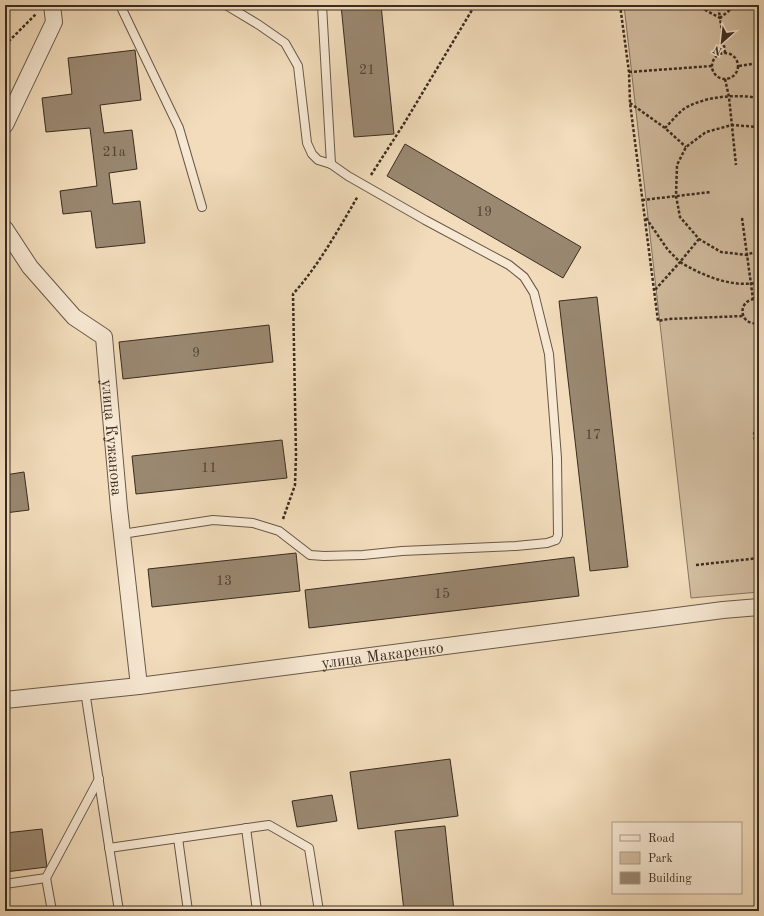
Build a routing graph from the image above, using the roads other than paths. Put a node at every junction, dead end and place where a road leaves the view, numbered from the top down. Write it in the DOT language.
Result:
graph roads {
  1 [pos="120,5"];
  2 [pos="226,5"];
  3 [pos="322,5"];
  4 [pos="46,7"];
  5 [pos="5,125"];
  6 [pos="331,164"];
  7 [pos="202,207"];
  8 [pos="5,229"];
  9 [pos="122,534"];
  10 [pos="759,607"];
  11 [pos="139,686"];
  12 [pos="85,691"];
  13 [pos="5,700"];
  14 [pos="99,779"];
  15 [pos="246,828"];
  16 [pos="178,838"];
  17 [pos="109,848"];
  18 [pos="46,878"];
  19 [pos="5,884"];
  20 [pos="52,911"];
  21 [pos="119,911"];
  22 [pos="188,911"];
  23 [pos="258,911"];
  24 [pos="319,911"];
  1 -- 7 [label="lane"];
  2 -- 6 [label="lane"];
  3 -- 6 [label="lane"];
  4 -- 5 [label="street"];
  6 -- 9 [label="lane"];
  8 -- 9 [label="street, улица Кужанова"];
  9 -- 11 [label="street, улица Кужанова"];
  10 -- 11 [label="street, улица Макаренко"];
  11 -- 12 [label="street, улица Макаренко"];
  12 -- 13 [label="street, улица Макаренко"];
  12 -- 14 [label="lane"];
  14 -- 17 [label="lane"];
  14 -- 18 [label="lane"];
  15 -- 16 [label="lane"];
  15 -- 23 [label="lane"];
  15 -- 24 [label="lane"];
  16 -- 17 [label="lane"];
  16 -- 22 [label="lane"];
  17 -- 21 [label="lane"];
  18 -- 19 [label="lane"];
  18 -- 20 [label="lane"];
}
